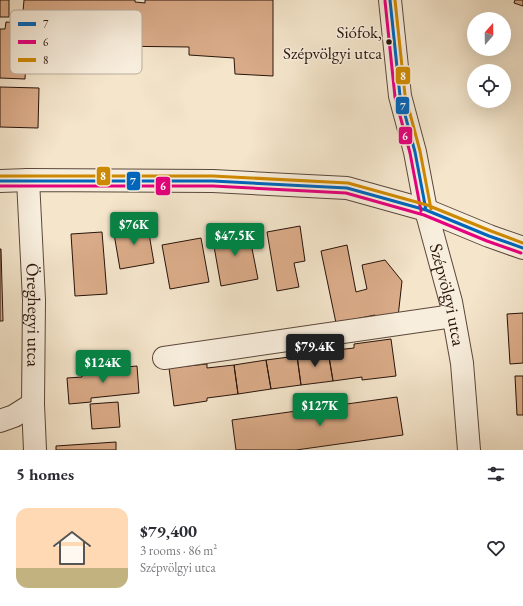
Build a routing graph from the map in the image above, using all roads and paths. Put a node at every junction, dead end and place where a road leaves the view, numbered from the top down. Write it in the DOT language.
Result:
graph roads {
  1 [pos="390,0"];
  2 [pos="28,180"];
  3 [pos="0,181"];
  4 [pos="426,210"];
  5 [pos="523,248"];
  6 [pos="453,316"];
  7 [pos="164,358"];
  8 [pos="34,404"];
  9 [pos="0,421"];
  10 [pos="35,450"];
  11 [pos="469,450"];
  1 -- 4 [label="street, Szépvölgyi utca"];
  2 -- 3 [label="street"];
  2 -- 4 [label="street"];
  2 -- 8 [label="street, Öreghegyi utca"];
  4 -- 5 [label="street"];
  4 -- 6 [label="street, Szépvölgyi utca"];
  6 -- 7 [label="street"];
  6 -- 11 [label="street, Szépvölgyi utca"];
  8 -- 9 [label="street"];
  8 -- 10 [label="street, Öreghegyi utca"];
}
